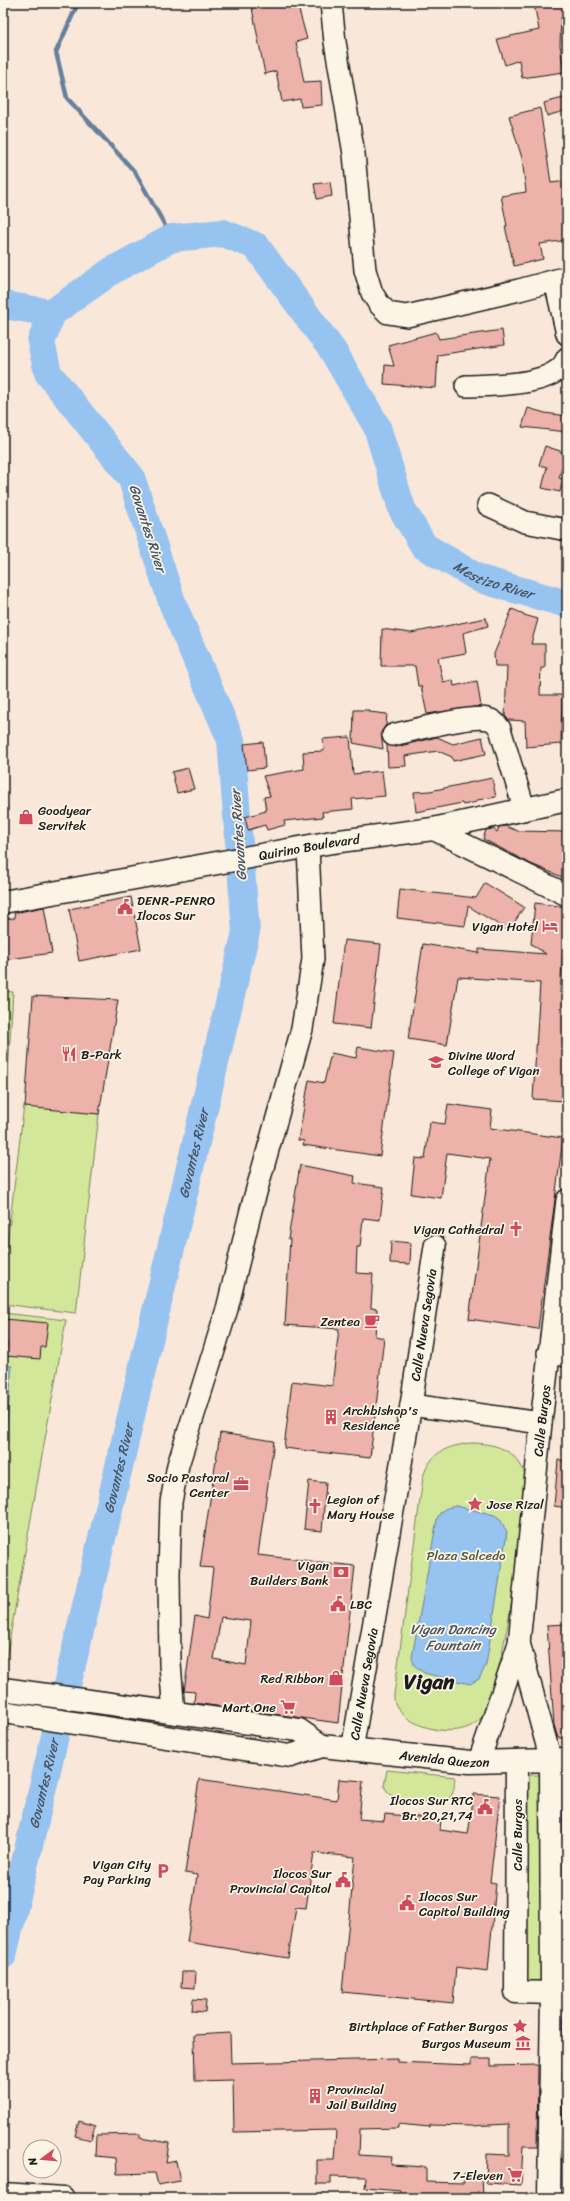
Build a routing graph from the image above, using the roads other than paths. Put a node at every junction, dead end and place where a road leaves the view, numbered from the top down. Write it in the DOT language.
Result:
graph roads {
  1 [pos="331,3"];
  2 [pos="561,279"];
  3 [pos="567,334"];
  4 [pos="567,358"];
  5 [pos="466,386"];
  6 [pos="488,505"];
  7 [pos="567,530"];
  8 [pos="393,735"];
  9 [pos="567,800"];
  10 [pos="524,808"];
  11 [pos="433,829"];
  12 [pos="308,847"];
  13 [pos="567,895"];
  14 [pos="3,902"];
  15 [pos="567,1200"];
  16 [pos="435,1246"];
  17 [pos="558,1355"];
  18 [pos="411,1405"];
  19 [pos="541,1423"];
  20 [pos="520,1643"];
  21 [pos="11,1690"];
  22 [pos="108,1704"];
  23 [pos="9,1712"];
  24 [pos="174,1713"];
  25 [pos="103,1727"];
  26 [pos="322,1746"];
  27 [pos="352,1750"];
  28 [pos="559,1759"];
  29 [pos="479,1761"];
  30 [pos="517,1761"];
  31 [pos="552,1992"];
  32 [pos="14,2196"];
  33 [pos="63,2198"];
  34 [pos="549,2198"];
  1 -- 2 [label="street"];
  2 -- 3 [label="street"];
  4 -- 5 [label="street"];
  6 -- 7 [label="street"];
  8 -- 10 [label="street"];
  9 -- 10 [label="main road, Quirino Boulevard"];
  10 -- 11 [label="main road, Quirino Boulevard"];
  11 -- 12 [label="main road, Quirino Boulevard"];
  11 -- 13 [label="street"];
  12 -- 14 [label="main road, Quirino Boulevard"];
  12 -- 24 [label="street"];
  15 -- 17 [label="street, Calle Burgos"];
  16 -- 18 [label="street, Calle Nueva Segovia"];
  17 -- 19 [label="street, Calle Burgos"];
  18 -- 19 [label="street"];
  18 -- 27 [label="street, Calle Nueva Segovia"];
  19 -- 20 [label="street, Calle Burgos"];
  20 -- 28 [label="street, Calle Burgos"];
  20 -- 29 [label="street, Calle Burgos"];
  21 -- 22 [label="main road, Avenida Quezon"];
  22 -- 24 [label="main road, Avenida Quezon"];
  22 -- 25 [label="main road"];
  23 -- 25 [label="main road, Avenida Quezon"];
  24 -- 26 [label="main road, Avenida Quezon"];
  25 -- 26 [label="main road, Avenida Quezon"];
  26 -- 27 [label="main road, Avenida Quezon"];
  27 -- 29 [label="main road, Avenida Quezon"];
  28 -- 30 [label="main road, Avenida Quezon"];
  28 -- 31 [label="main road, Calle Burgos"];
  29 -- 30 [label="main road, Avenida Quezon"];
  30 -- 31 [label="main road, Calle Burgos"];
  31 -- 34 [label="main road, Calle Burgos"];
  32 -- 33 [label="main road"];
}
